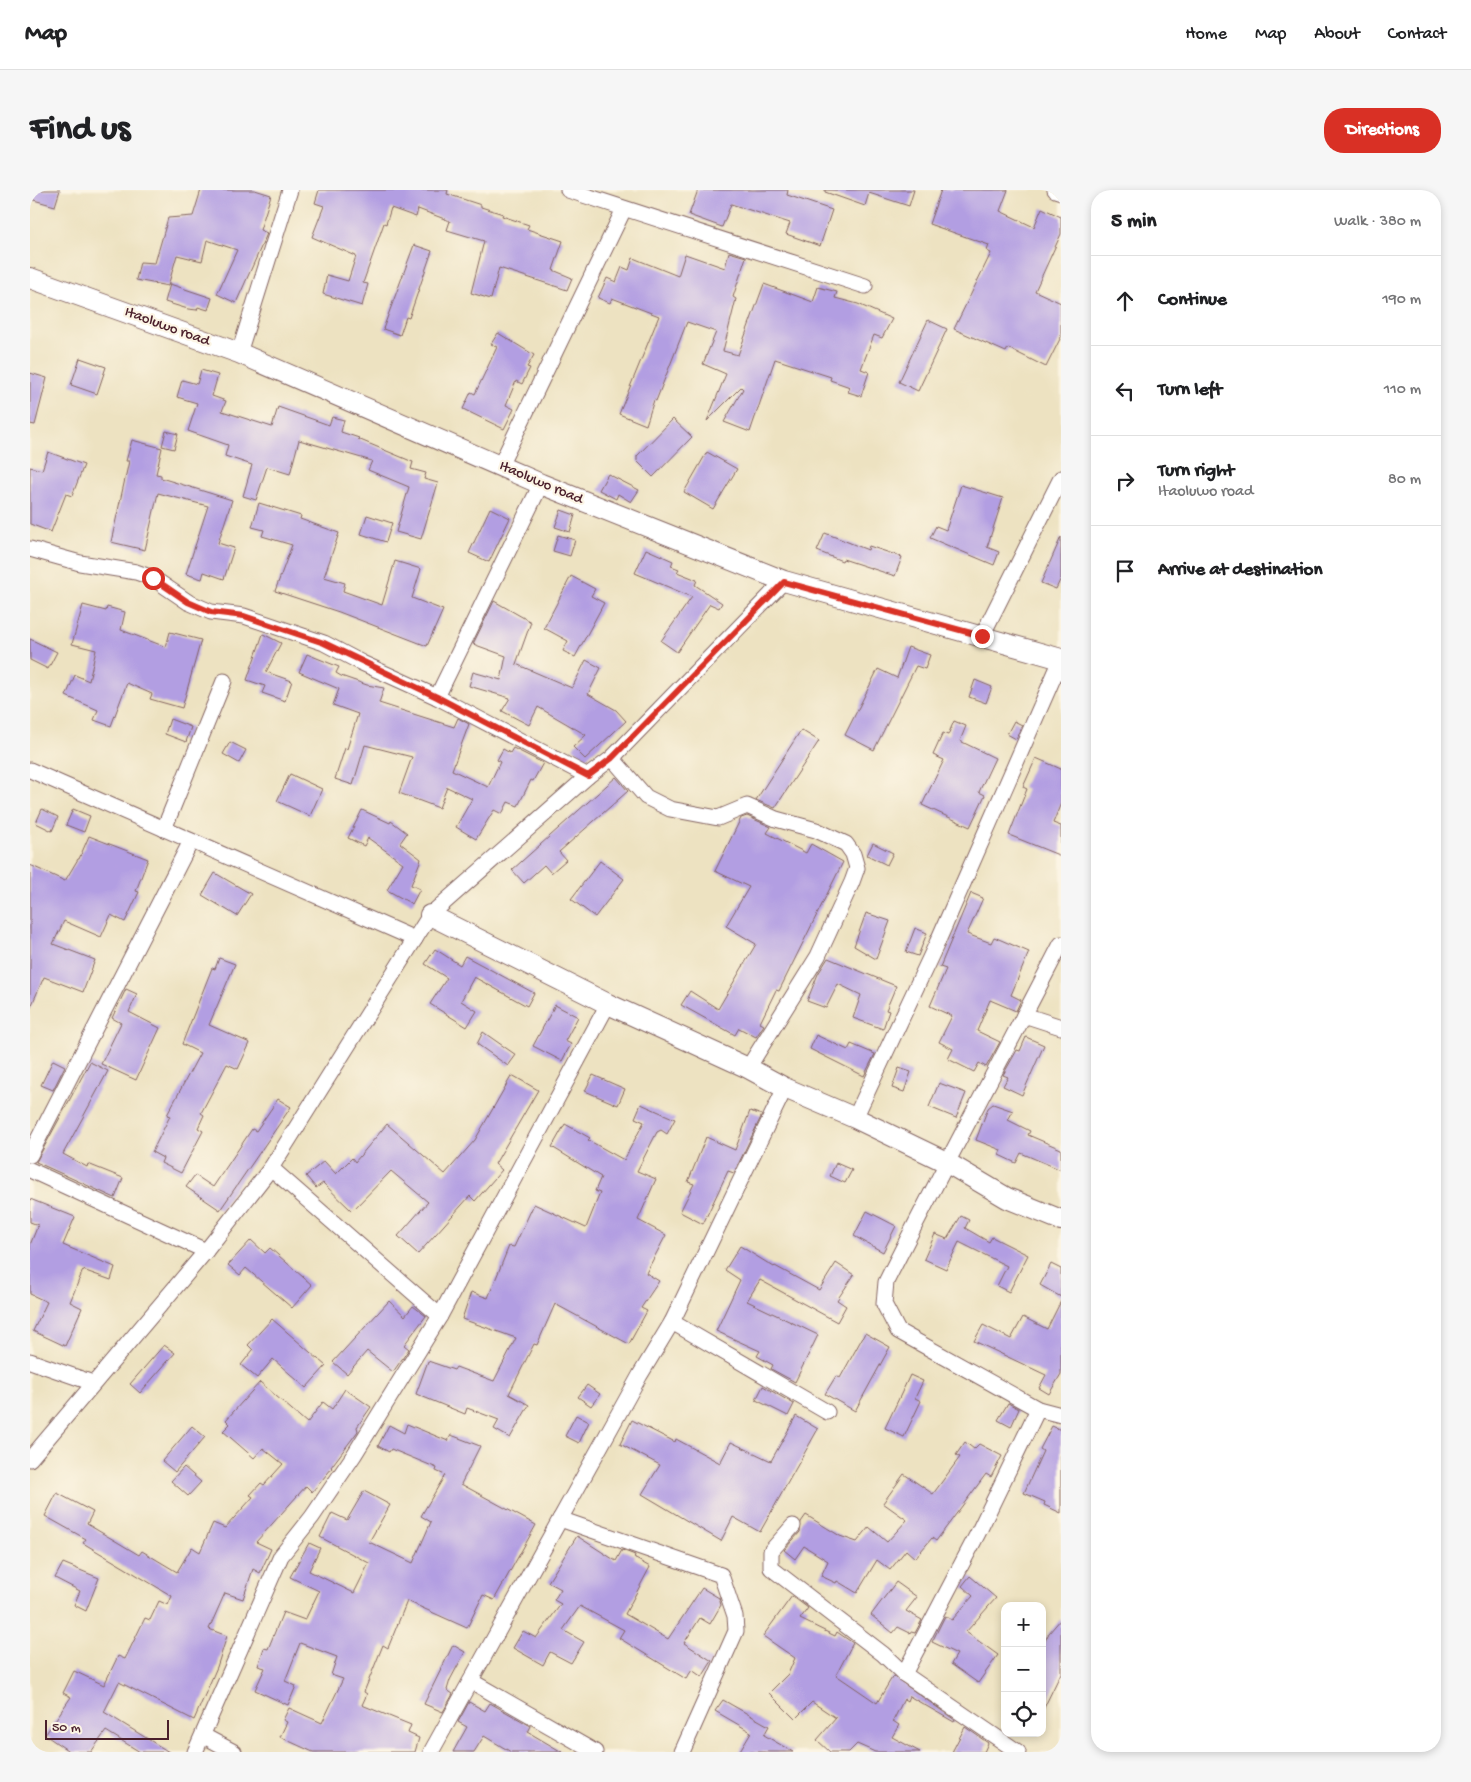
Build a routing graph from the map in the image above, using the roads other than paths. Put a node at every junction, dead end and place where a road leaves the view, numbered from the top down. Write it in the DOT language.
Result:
graph roads {
  1 [pos="290,190"];
  2 [pos="568,190"];
  3 [pos="1055,190"];
  4 [pos="1061,192"];
  5 [pos="624,209"];
  6 [pos="30,278"];
  7 [pos="864,286"];
  8 [pos="239,353"];
  9 [pos="500,466"];
  10 [pos="1061,478"];
  11 [pos="541,484"];
  12 [pos="30,549"];
  13 [pos="784,582"];
  14 [pos="982,636"];
  15 [pos="1061,660"];
  16 [pos="224,682"];
  17 [pos="437,697"];
  18 [pos="612,758"];
  19 [pos="30,770"];
  20 [pos="588,776"];
  21 [pos="164,830"];
  22 [pos="191,841"];
  23 [pos="430,915"];
  24 [pos="415,939"];
  25 [pos="1061,944"];
  26 [pos="608,1004"];
  27 [pos="1024,1015"];
  28 [pos="1061,1027"];
  29 [pos="748,1068"];
  30 [pos="785,1088"];
  31 [pos="855,1118"];
  32 [pos="30,1155"];
  33 [pos="946,1162"];
  34 [pos="271,1168"];
  35 [pos="30,1170"];
  36 [pos="1061,1220"];
  37 [pos="206,1251"];
  38 [pos="440,1316"];
  39 [pos="672,1322"];
  40 [pos="30,1361"];
  41 [pos="93,1383"];
  42 [pos="1038,1409"];
  43 [pos="827,1412"];
  44 [pos="1061,1415"];
  45 [pos="30,1460"];
  46 [pos="560,1519"];
  47 [pos="793,1526"];
  48 [pos="904,1674"];
  49 [pos="471,1682"];
  50 [pos="204,1736"];
  51 [pos="195,1752"];
  52 [pos="234,1752"];
  53 [pos="431,1752"];
  54 [pos="595,1752"];
  55 [pos="682,1752"];
  56 [pos="1018,1752"];
  1 -- 8 [label="street"];
  2 -- 5 [label="street"];
  3 -- 4 [label="street"];
  5 -- 7 [label="street"];
  5 -- 9 [label="street"];
  6 -- 8 [label="street, Itaoluwo road"];
  8 -- 9 [label="street, Itaoluwo road"];
  9 -- 11 [label="street, Itaoluwo road"];
  10 -- 14 [label="street"];
  11 -- 13 [label="street, Itaoluwo road"];
  11 -- 17 [label="street"];
  12 -- 17 [label="street"];
  13 -- 14 [label="street, Itaoluwo road"];
  13 -- 18 [label="street"];
  14 -- 15 [label="street, Itaoluwo road"];
  15 -- 31 [label="street"];
  16 -- 21 [label="street"];
  17 -- 20 [label="street"];
  18 -- 20 [label="street"];
  18 -- 29 [label="street"];
  19 -- 21 [label="street"];
  20 -- 23 [label="street"];
  21 -- 22 [label="street"];
  22 -- 24 [label="street"];
  22 -- 32 [label="street"];
  23 -- 24 [label="street"];
  23 -- 26 [label="street"];
  24 -- 34 [label="street"];
  25 -- 27 [label="street"];
  26 -- 29 [label="street"];
  26 -- 38 [label="street"];
  27 -- 28 [label="street"];
  27 -- 33 [label="street"];
  29 -- 30 [label="street"];
  30 -- 31 [label="street"];
  30 -- 39 [label="street"];
  31 -- 33 [label="street"];
  33 -- 36 [label="street"];
  33 -- 42 [label="street"];
  34 -- 37 [label="street"];
  34 -- 38 [label="street"];
  35 -- 37 [label="street"];
  37 -- 41 [label="street"];
  38 -- 50 [label="street"];
  39 -- 43 [label="street"];
  39 -- 46 [label="street"];
  40 -- 41 [label="street"];
  41 -- 45 [label="street"];
  42 -- 44 [label="street"];
  42 -- 48 [label="street"];
  46 -- 49 [label="street"];
  46 -- 55 [label="street"];
  47 -- 48 [label="street"];
  48 -- 56 [label="street"];
  49 -- 53 [label="street"];
  49 -- 54 [label="street"];
  50 -- 51 [label="street"];
  50 -- 52 [label="street"];
}
